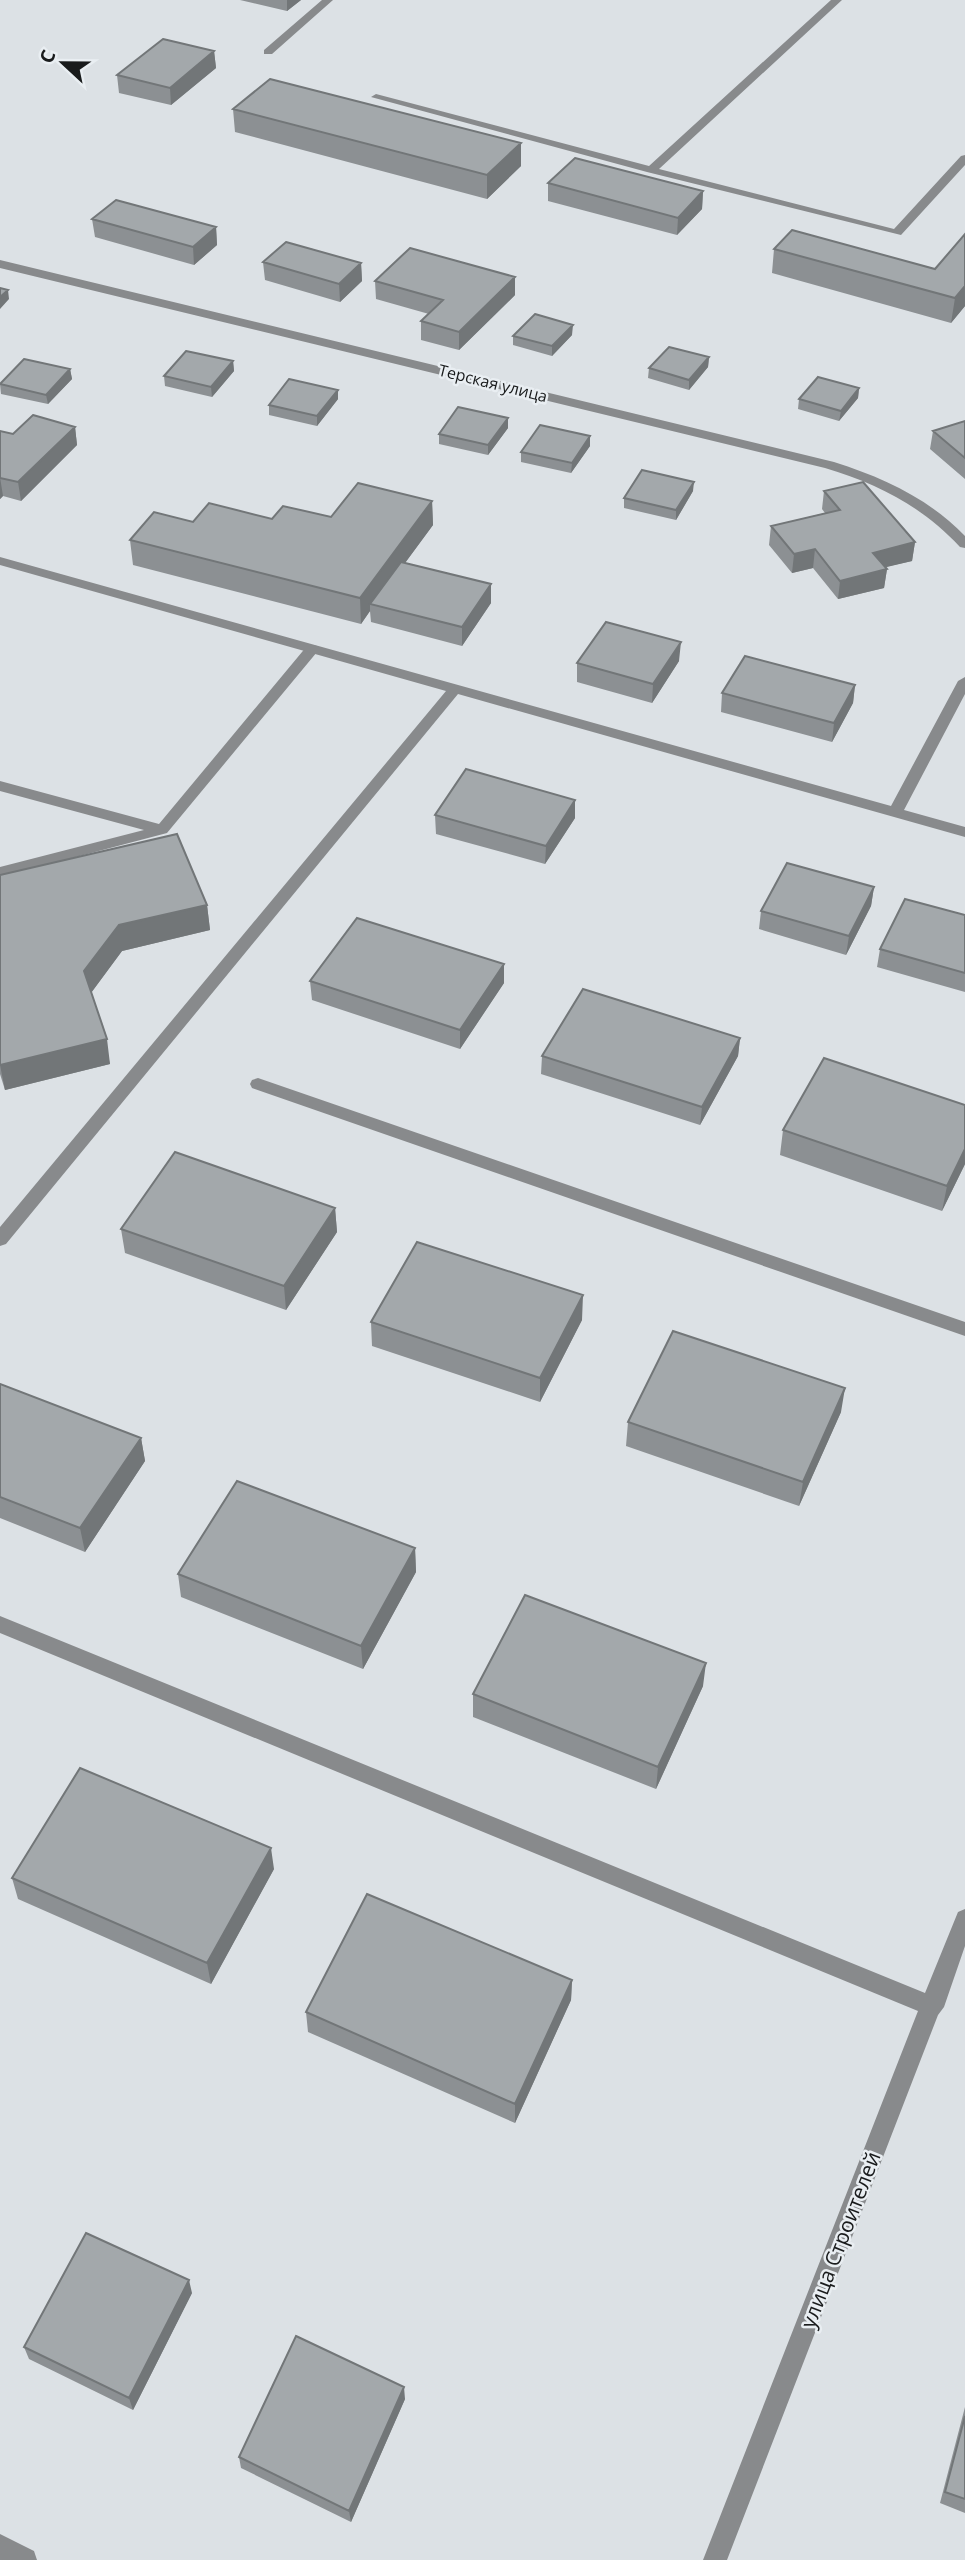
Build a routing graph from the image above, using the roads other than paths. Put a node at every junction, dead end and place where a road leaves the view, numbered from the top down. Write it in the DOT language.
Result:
graph roads {
  1 [pos="328,0"];
  2 [pos="837,0"];
  3 [pos="268,52"];
  4 [pos="376,97"];
  5 [pos="965,158"];
  6 [pos="651,170"];
  7 [pos="0,264"];
  8 [pos="965,544"];
  9 [pos="0,561"];
  10 [pos="312,649"];
  11 [pos="965,681"];
  12 [pos="455,689"];
  13 [pos="0,786"];
  14 [pos="896,812"];
  15 [pos="162,830"];
  16 [pos="965,832"];
  17 [pos="0,872"];
  18 [pos="258,1084"];
  19 [pos="0,1239"];
  20 [pos="965,1329"];
  21 [pos="0,1624"];
  22 [pos="965,1919"];
  23 [pos="933,2007"];
  24 [pos="0,2546"];
  25 [pos="25,2560"];
  26 [pos="715,2560"];
  1 -- 3 [label="street"];
  2 -- 6 [label="street"];
  4 -- 6 [label="street"];
  5 -- 6 [label="street"];
  7 -- 8 [label="street, Терская улица"];
  9 -- 10 [label="street"];
  10 -- 12 [label="street"];
  10 -- 15 [label="street"];
  11 -- 14 [label="street"];
  12 -- 14 [label="street"];
  12 -- 19 [label="street"];
  13 -- 15 [label="street"];
  14 -- 16 [label="street"];
  15 -- 17 [label="street"];
  18 -- 20 [label="street"];
  21 -- 23 [label="street"];
  22 -- 23 [label="street, улица Строителей"];
  23 -- 26 [label="street, улица Строителей"];
  24 -- 25 [label="street"];
}
